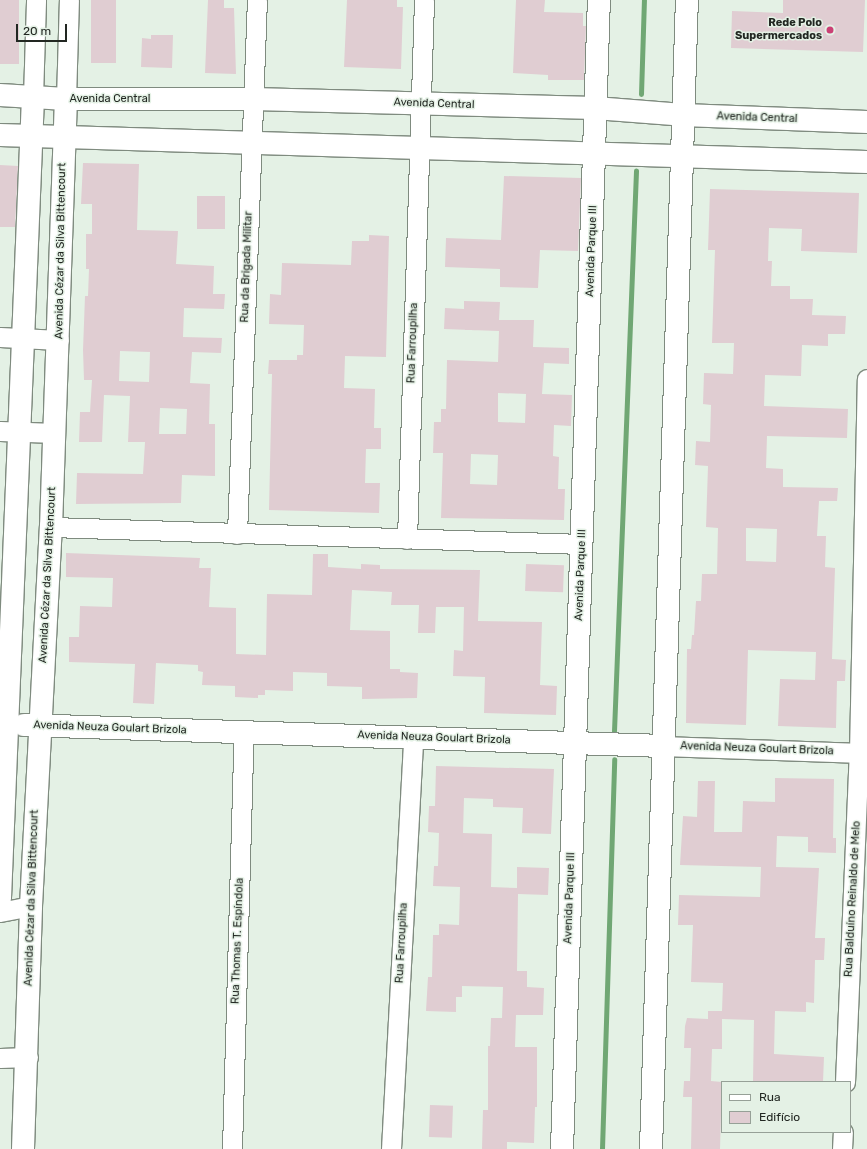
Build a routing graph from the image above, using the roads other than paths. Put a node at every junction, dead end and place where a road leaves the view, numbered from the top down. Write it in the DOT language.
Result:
graph roads {
  1 [pos="36,0"];
  2 [pos="69,0"];
  3 [pos="257,0"];
  4 [pos="424,0"];
  5 [pos="599,0"];
  6 [pos="687,0"];
  7 [pos="0,95"];
  8 [pos="33,97"];
  9 [pos="66,99"];
  10 [pos="253,99"];
  11 [pos="420,104"];
  12 [pos="595,108"];
  13 [pos="683,115"];
  14 [pos="867,122"];
  15 [pos="0,136"];
  16 [pos="31,137"];
  17 [pos="64,139"];
  18 [pos="252,143"];
  19 [pos="420,146"];
  20 [pos="596,153"];
  21 [pos="684,156"];
  22 [pos="867,162"];
  23 [pos="0,337"];
  24 [pos="23,338"];
  25 [pos="59,340"];
  26 [pos="867,379"];
  27 [pos="10,432"];
  28 [pos="55,433"];
  29 [pos="51,527"];
  30 [pos="237,534"];
  31 [pos="407,539"];
  32 [pos="582,544"];
  33 [pos="4,724"];
  34 [pos="39,725"];
  35 [pos="244,732"];
  36 [pos="413,738"];
  37 [pos="576,743"];
  38 [pos="664,746"];
  39 [pos="863,753"];
  40 [pos="0,898"];
  41 [pos="30,906"];
  42 [pos="0,912"];
  43 [pos="28,1057"];
  44 [pos="0,1058"];
  45 [pos="845,1081"];
  46 [pos="842,1133"];
  47 [pos="23,1149"];
  48 [pos="232,1149"];
  49 [pos="391,1149"];
  50 [pos="562,1149"];
  51 [pos="651,1149"];
  52 [pos="842,1149"];
  1 -- 8 [label="street"];
  2 -- 9 [label="street, Avenida Cézar da Silva Bittencourt"];
  3 -- 10 [label="street, Rua da Brigada Militar"];
  4 -- 11 [label="street, Rua Farroupilha"];
  5 -- 12 [label="street, Avenida Parque III"];
  6 -- 13 [label="street"];
  7 -- 8 [label="street, Avenida Central"];
  8 -- 9 [label="street, Avenida Central"];
  8 -- 16 [label="street"];
  9 -- 10 [label="street, Avenida Central"];
  9 -- 17 [label="street, Avenida Cézar da Silva Bittencourt"];
  10 -- 11 [label="street, Avenida Central"];
  10 -- 18 [label="street, Rua da Brigada Militar"];
  11 -- 12 [label="street, Avenida Central"];
  11 -- 19 [label="street, Rua Farroupilha"];
  12 -- 13 [label="street, Avenida Central"];
  12 -- 20 [label="street, Avenida Parque III"];
  13 -- 14 [label="street, Avenida Central"];
  13 -- 21 [label="street"];
  15 -- 16 [label="street"];
  16 -- 17 [label="street"];
  16 -- 24 [label="street"];
  17 -- 18 [label="street"];
  17 -- 25 [label="street, Avenida Cézar da Silva Bittencourt"];
  18 -- 19 [label="street"];
  18 -- 30 [label="street, Rua da Brigada Militar"];
  19 -- 20 [label="street"];
  19 -- 31 [label="street, Rua Farroupilha"];
  20 -- 21 [label="street"];
  20 -- 32 [label="street, Avenida Parque III"];
  21 -- 22 [label="street"];
  21 -- 38 [label="street"];
  23 -- 24 [label="street"];
  24 -- 25 [label="street"];
  24 -- 27 [label="street"];
  25 -- 28 [label="street, Avenida Cézar da Silva Bittencourt"];
  26 -- 39 [label="street, Rua Balduíno Reinaldo de Melo"];
  27 -- 28 [label="street"];
  27 -- 33 [label="street"];
  28 -- 29 [label="street, Avenida Cézar da Silva Bittencourt"];
  29 -- 30 [label="street"];
  29 -- 34 [label="street, Avenida Cézar da Silva Bittencourt"];
  30 -- 31 [label="street"];
  31 -- 32 [label="street"];
  32 -- 37 [label="street, Avenida Parque III"];
  33 -- 34 [label="street, Avenida Neuza Goulart Brizola"];
  33 -- 40 [label="street"];
  34 -- 35 [label="street, Avenida Neuza Goulart Brizola"];
  34 -- 41 [label="street, Avenida Cézar da Silva Bittencourt"];
  35 -- 36 [label="street, Avenida Neuza Goulart Brizola"];
  35 -- 48 [label="street, Rua Thomas T. Espíndola"];
  36 -- 37 [label="street, Avenida Neuza Goulart Brizola"];
  36 -- 49 [label="street, Rua Farroupilha"];
  37 -- 38 [label="street, Avenida Neuza Goulart Brizola"];
  37 -- 50 [label="street, Avenida Parque III"];
  38 -- 39 [label="street, Avenida Neuza Goulart Brizola"];
  38 -- 51 [label="street"];
  39 -- 45 [label="street, Rua Balduíno Reinaldo de Melo"];
  41 -- 42 [label="street"];
  41 -- 43 [label="street, Avenida Cézar da Silva Bittencourt"];
  43 -- 44 [label="street"];
  43 -- 47 [label="street, Avenida Cézar da Silva Bittencourt"];
  46 -- 52 [label="street"];
}
